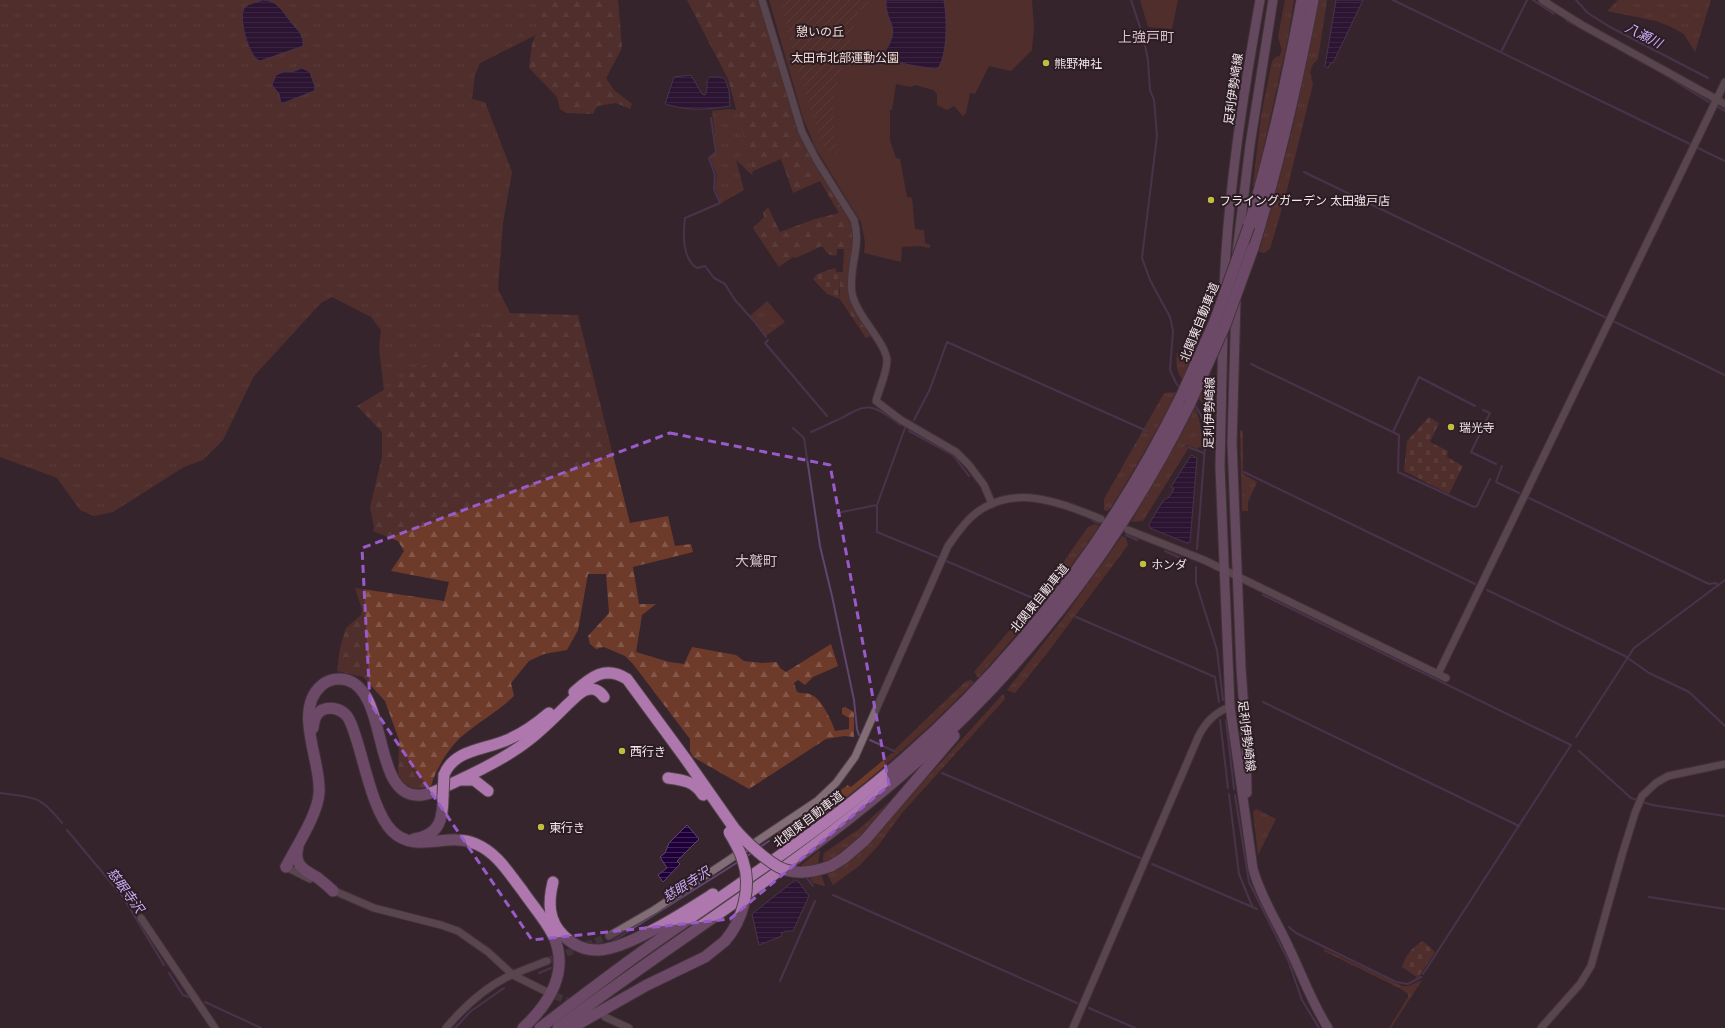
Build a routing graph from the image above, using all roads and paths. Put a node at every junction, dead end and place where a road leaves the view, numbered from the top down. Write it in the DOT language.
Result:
graph roads {
  1 [pos="762,0"];
  2 [pos="1260,0"];
  3 [pos="1273,0"];
  4 [pos="1302,0"];
  5 [pos="1313,0"];
  6 [pos="1542,0"];
  7 [pos="1725,82"];
  8 [pos="1716,99"];
  9 [pos="1725,104"];
  10 [pos="1185,401"];
  11 [pos="992,504"];
  12 [pos="1101,519"];
  13 [pos="1128,530"];
  14 [pos="1224,570"];
  15 [pos="1237,577"];
  16 [pos="1241,668"];
  17 [pos="1008,672"];
  18 [pos="1438,674"];
  19 [pos="1446,678"];
  20 [pos="604,697"];
  21 [pos="1230,707"];
  22 [pos="1245,717"];
  23 [pos="311,741"];
  24 [pos="1725,764"];
  25 [pos="668,778"];
  26 [pos="457,781"];
  27 [pos="488,791"];
  28 [pos="1248,828"];
  29 [pos="731,830"];
  30 [pos="398,836"];
  31 [pos="299,841"];
  32 [pos="778,857"];
  33 [pos="284,866"];
  34 [pos="552,882"];
  35 [pos="333,890"];
  36 [pos="141,918"];
  37 [pos="609,936"];
  38 [pos="547,961"];
  39 [pos="513,975"];
  40 [pos="545,991"];
  41 [pos="605,1018"];
  42 [pos="215,1028"];
  43 [pos="446,1028"];
  44 [pos="523,1028"];
  45 [pos="540,1028"];
  46 [pos="558,1028"];
  47 [pos="571,1028"];
  48 [pos="629,1028"];
  49 [pos="1073,1028"];
  50 [pos="1328,1028"];
  51 [pos="1541,1028"];
  1 -- 11 [label="street"];
  2 -- 14 [label="main road, 足利伊勢崎線"];
  3 -- 15 [label="main road, 足利伊勢崎線"];
  4 -- 10 [label="highway, 北関東自動車道, bridge"];
  5 -- 10 [label="highway, 北関東自動車道, bridge"];
  6 -- 8 [label="street"];
  7 -- 8 [label="street"];
  8 -- 9 [label="street"];
  8 -- 18 [label="street"];
  10 -- 17 [label="highway, 北関東自動車道"];
  10 -- 32 [label="highway, 北関東自動車道"];
  11 -- 12 [label="street"];
  11 -- 37 [label="street"];
  13 -- 14 [label="street"];
  14 -- 15 [label="street"];
  14 -- 21 [label="main road, 足利伊勢崎線"];
  15 -- 16 [label="main road, 足利伊勢崎線"];
  15 -- 18 [label="street"];
  16 -- 21 [label="main road"];
  16 -- 22 [label="main road, 足利伊勢崎線"];
  17 -- 29 [label="highway, bridge"];
  17 -- 46 [label="highway, 北関東自動車道"];
  18 -- 19 [label="street"];
  20 -- 26 [label="highway"];
  21 -- 22 [label="main road"];
  21 -- 28 [label="main road, 足利伊勢崎線"];
  21 -- 49 [label="street"];
  22 -- 28 [label="main road, 足利伊勢崎線"];
  23 -- 26 [label="highway"];
  23 -- 30 [label="highway"];
  23 -- 31 [label="highway"];
  24 -- 51 [label="street"];
  25 -- 29 [label="highway"];
  26 -- 27 [label="highway"];
  28 -- 50 [label="main road, 足利伊勢崎線"];
  29 -- 30 [label="highway, bridge"];
  29 -- 47 [label="highway, bridge"];
  30 -- 44 [label="highway"];
  31 -- 33 [label="highway"];
  31 -- 35 [label="highway"];
  32 -- 34 [label="highway"];
  32 -- 45 [label="highway, 北関東自動車道"];
  33 -- 35 [label="street"];
  35 -- 39 [label="street"];
  36 -- 42 [label="street"];
  38 -- 39 [label="street"];
  39 -- 40 [label="street"];
  39 -- 43 [label="street"];
  41 -- 48 [label="street"];
}
